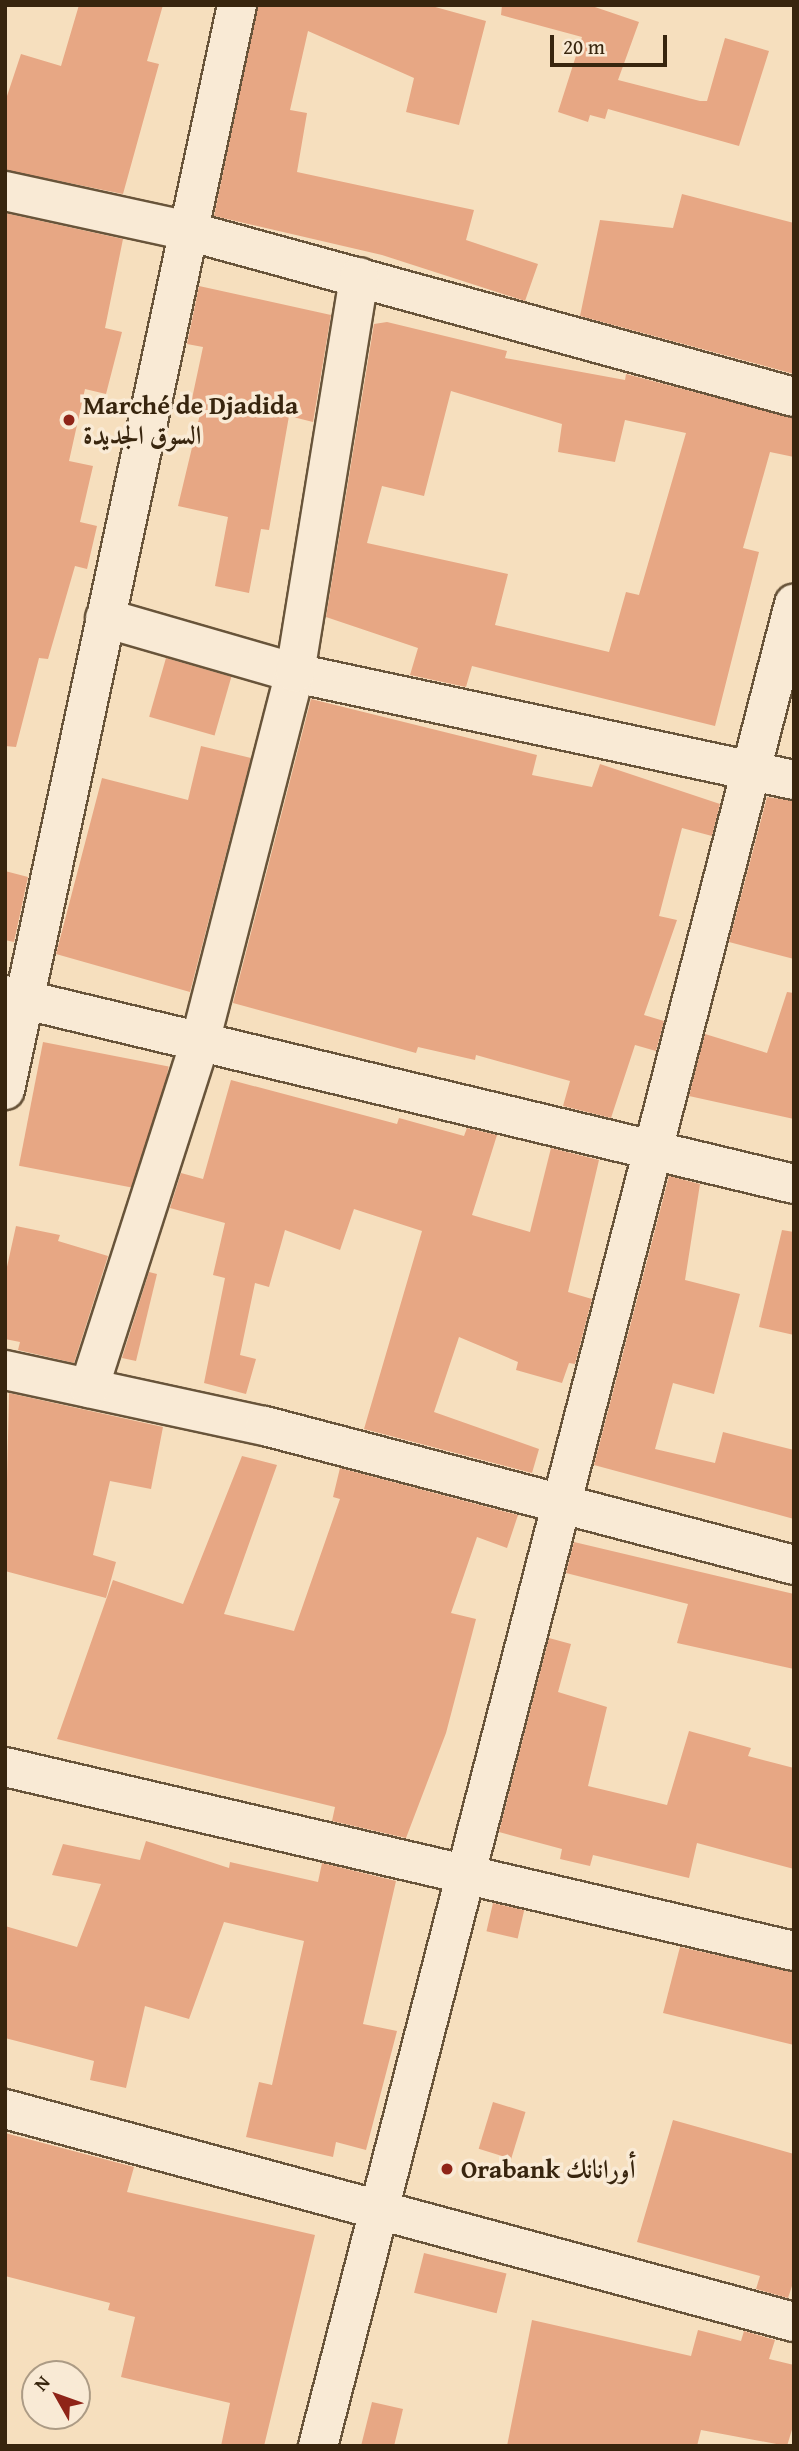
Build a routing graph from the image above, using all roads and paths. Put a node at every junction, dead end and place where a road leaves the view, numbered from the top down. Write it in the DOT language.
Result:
graph roads {
  1 [pos="237,5"];
  2 [pos="5,191"];
  3 [pos="188,231"];
  4 [pos="359,277"];
  5 [pos="794,397"];
  6 [pos="794,604"];
  7 [pos="105,618"];
  8 [pos="295,673"];
  9 [pos="755,771"];
  10 [pos="794,780"];
  11 [pos="14,997"];
  12 [pos="200,1042"];
  13 [pos="5,1090"];
  14 [pos="653,1150"];
  15 [pos="794,1184"];
  16 [pos="5,1370"];
  17 [pos="89,1388"];
  18 [pos="560,1507"];
  19 [pos="794,1565"];
  20 [pos="5,1767"];
  21 [pos="467,1872"];
  22 [pos="794,1951"];
  23 [pos="5,2109"];
  24 [pos="380,2206"];
  25 [pos="794,2322"];
  26 [pos="318,2446"];
  1 -- 3 [label="street"];
  2 -- 3 [label="street"];
  3 -- 4 [label="street"];
  3 -- 7 [label="street"];
  4 -- 5 [label="street"];
  4 -- 8 [label="street"];
  6 -- 9 [label="street"];
  7 -- 8 [label="street"];
  7 -- 11 [label="street"];
  8 -- 9 [label="street"];
  8 -- 12 [label="street"];
  9 -- 10 [label="street"];
  9 -- 14 [label="street"];
  11 -- 12 [label="street"];
  11 -- 13 [label="street"];
  12 -- 14 [label="street"];
  12 -- 17 [label="street"];
  14 -- 15 [label="street"];
  14 -- 18 [label="street"];
  16 -- 17 [label="street"];
  17 -- 18 [label="street"];
  18 -- 19 [label="street"];
  18 -- 21 [label="street"];
  20 -- 21 [label="street"];
  21 -- 22 [label="street"];
  21 -- 24 [label="street"];
  23 -- 24 [label="street"];
  24 -- 25 [label="street"];
  24 -- 26 [label="street"];
}
